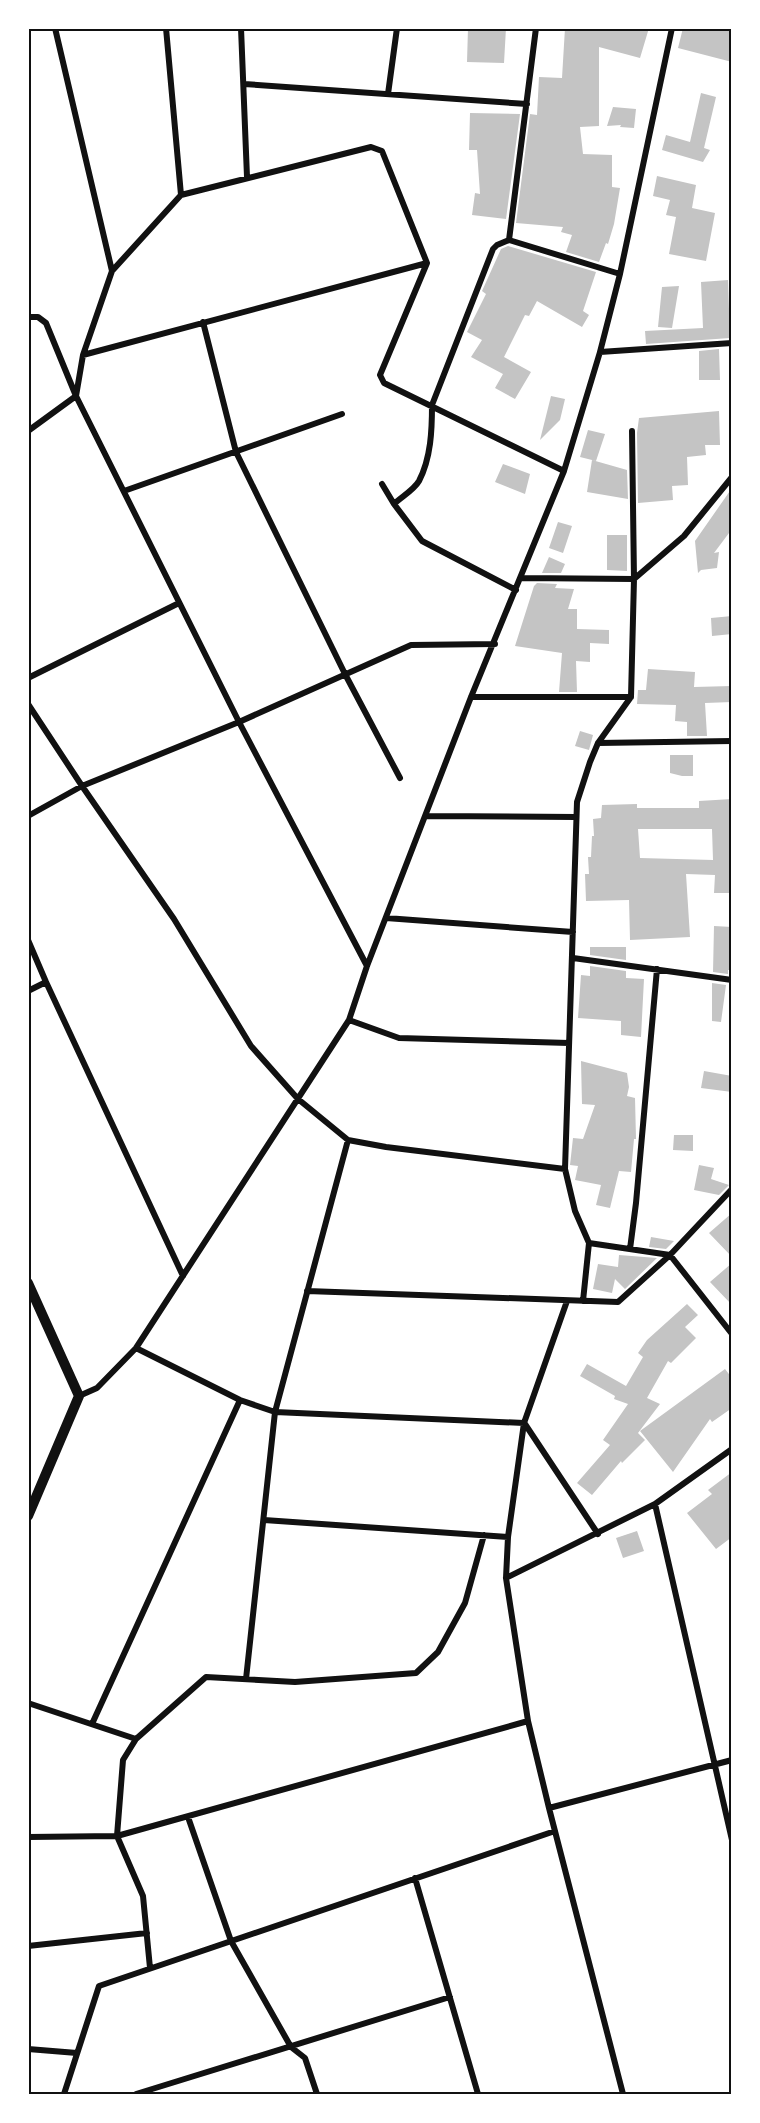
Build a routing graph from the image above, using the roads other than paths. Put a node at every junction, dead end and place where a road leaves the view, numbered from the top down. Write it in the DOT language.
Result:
graph roads {
  1 [pos="55,28"];
  2 [pos="166,28"];
  3 [pos="241,28"];
  4 [pos="397,28"];
  5 [pos="536,28"];
  6 [pos="672,28"];
  7 [pos="244,84"];
  8 [pos="388,94"];
  9 [pos="527,104"];
  10 [pos="247,177"];
  11 [pos="181,195"];
  12 [pos="509,240"];
  13 [pos="428,263"];
  14 [pos="112,271"];
  15 [pos="620,274"];
  16 [pos="28,317"];
  17 [pos="203,322"];
  18 [pos="732,343"];
  19 [pos="600,352"];
  20 [pos="83,355"];
  21 [pos="76,396"];
  22 [pos="432,405"];
  23 [pos="342,414"];
  24 [pos="28,431"];
  25 [pos="632,431"];
  26 [pos="236,452"];
  27 [pos="564,471"];
  28 [pos="732,477"];
  29 [pos="382,484"];
  30 [pos="124,491"];
  31 [pos="394,504"];
  32 [pos="521,578"];
  33 [pos="634,579"];
  34 [pos="516,590"];
  35 [pos="179,603"];
  36 [pos="495,644"];
  37 [pos="345,674"];
  38 [pos="28,678"];
  39 [pos="471,697"];
  40 [pos="631,697"];
  41 [pos="28,705"];
  42 [pos="239,722"];
  43 [pos="732,741"];
  44 [pos="598,743"];
  45 [pos="400,778"];
  46 [pos="82,786"];
  47 [pos="28,816"];
  48 [pos="427,816"];
  49 [pos="576,817"];
  50 [pos="386,918"];
  51 [pos="573,932"];
  52 [pos="28,940"];
  53 [pos="573,958"];
  54 [pos="367,966"];
  55 [pos="657,969"];
  56 [pos="732,980"];
  57 [pos="46,982"];
  58 [pos="28,991"];
  59 [pos="349,1020"];
  60 [pos="569,1043"];
  61 [pos="297,1099"];
  62 [pos="348,1140"];
  63 [pos="565,1169"];
  64 [pos="732,1189"];
  65 [pos="589,1243"];
  66 [pos="630,1249"];
  67 [pos="670,1256"];
  68 [pos="183,1276"];
  69 [pos="28,1283"];
  70 [pos="307,1291"];
  71 [pos="567,1301"];
  72 [pos="583,1301"];
  73 [pos="33,1307"];
  74 [pos="732,1334"];
  75 [pos="136,1348"];
  76 [pos="79,1396"];
  77 [pos="240,1400"];
  78 [pos="275,1412"];
  79 [pos="524,1424"];
  80 [pos="732,1449"];
  81 [pos="655,1504"];
  82 [pos="28,1516"];
  83 [pos="264,1520"];
  84 [pos="598,1534"];
  85 [pos="484,1535"];
  86 [pos="508,1537"];
  87 [pos="506,1578"];
  88 [pos="246,1679"];
  89 [pos="28,1703"];
  90 [pos="528,1721"];
  91 [pos="92,1724"];
  92 [pos="136,1739"];
  93 [pos="732,1760"];
  94 [pos="713,1764"];
  95 [pos="549,1808"];
  96 [pos="188,1817"];
  97 [pos="555,1831"];
  98 [pos="117,1836"];
  99 [pos="28,1837"];
  100 [pos="732,1840"];
  101 [pos="415,1878"];
  102 [pos="147,1933"];
  103 [pos="231,1941"];
  104 [pos="28,1946"];
  105 [pos="150,1968"];
  106 [pos="450,1998"];
  107 [pos="291,2047"];
  108 [pos="28,2049"];
  109 [pos="77,2052"];
  110 [pos="64,2094"];
  111 [pos="136,2094"];
  112 [pos="317,2094"];
  113 [pos="478,2094"];
  114 [pos="623,2094"];
  1 -- 14 [label="street"];
  2 -- 11 [label="street"];
  3 -- 7 [label="street"];
  4 -- 8 [label="street"];
  5 -- 9 [label="street"];
  6 -- 15 [label="street"];
  7 -- 8 [label="street"];
  7 -- 10 [label="street"];
  8 -- 9 [label="street"];
  9 -- 12 [label="street"];
  10 -- 11 [label="street"];
  10 -- 13 [label="street"];
  11 -- 14 [label="street"];
  12 -- 15 [label="street"];
  12 -- 22 [label="street"];
  13 -- 17 [label="street"];
  13 -- 22 [label="street"];
  14 -- 20 [label="street"];
  15 -- 19 [label="street"];
  16 -- 21 [label="street"];
  17 -- 20 [label="street"];
  17 -- 26 [label="street"];
  18 -- 19 [label="street"];
  19 -- 27 [label="street"];
  20 -- 21 [label="street"];
  21 -- 24 [label="street"];
  21 -- 30 [label="street"];
  22 -- 27 [label="street"];
  22 -- 31 [label="street"];
  23 -- 26 [label="street"];
  25 -- 33 [label="street"];
  26 -- 30 [label="street"];
  26 -- 37 [label="street"];
  27 -- 32 [label="street"];
  28 -- 33 [label="street"];
  29 -- 31 [label="street"];
  30 -- 35 [label="street"];
  31 -- 34 [label="street"];
  32 -- 33 [label="street"];
  32 -- 34 [label="street"];
  33 -- 40 [label="street"];
  34 -- 36 [label="street"];
  35 -- 38 [label="street"];
  35 -- 42 [label="street"];
  36 -- 37 [label="street"];
  36 -- 39 [label="street"];
  37 -- 42 [label="street"];
  37 -- 45 [label="street"];
  39 -- 40 [label="street"];
  39 -- 48 [label="street"];
  40 -- 44 [label="street"];
  41 -- 46 [label="street"];
  42 -- 46 [label="street"];
  42 -- 54 [label="street"];
  43 -- 44 [label="street"];
  44 -- 49 [label="street"];
  46 -- 47 [label="street"];
  46 -- 61 [label="street"];
  48 -- 49 [label="street"];
  48 -- 50 [label="street"];
  49 -- 51 [label="street"];
  50 -- 51 [label="street"];
  50 -- 54 [label="street"];
  51 -- 53 [label="street"];
  52 -- 57 [label="street"];
  53 -- 55 [label="street"];
  53 -- 60 [label="street"];
  54 -- 59 [label="street"];
  55 -- 56 [label="street"];
  55 -- 66 [label="street"];
  57 -- 58 [label="street"];
  57 -- 68 [label="street"];
  59 -- 60 [label="street"];
  59 -- 61 [label="street"];
  60 -- 63 [label="street"];
  61 -- 62 [label="street"];
  61 -- 68 [label="street"];
  62 -- 63 [label="street"];
  62 -- 70 [label="street"];
  63 -- 65 [label="street"];
  64 -- 67 [label="street"];
  65 -- 66 [label="street"];
  65 -- 72 [label="street"];
  66 -- 67 [label="street"];
  67 -- 72 [label="street"];
  67 -- 74 [label="street"];
  68 -- 75 [label="street"];
  69 -- 73 [label="street"];
  70 -- 71 [label="street"];
  70 -- 78 [label="street"];
  71 -- 72 [label="street"];
  71 -- 79 [label="street"];
  73 -- 76 [label="street"];
  75 -- 76 [label="street"];
  75 -- 77 [label="street"];
  76 -- 82 [label="street"];
  77 -- 78 [label="street"];
  77 -- 91 [label="street"];
  78 -- 79 [label="street"];
  78 -- 83 [label="street"];
  79 -- 84 [label="street"];
  79 -- 86 [label="street"];
  80 -- 81 [label="street"];
  81 -- 84 [label="street"];
  81 -- 94 [label="street"];
  83 -- 85 [label="street"];
  83 -- 88 [label="street"];
  84 -- 87 [label="street"];
  85 -- 86 [label="street"];
  85 -- 88 [label="street"];
  86 -- 87 [label="street"];
  87 -- 90 [label="street"];
  88 -- 92 [label="street"];
  89 -- 91 [label="street"];
  90 -- 95 [label="street"];
  90 -- 96 [label="street"];
  91 -- 92 [label="street"];
  92 -- 98 [label="street"];
  93 -- 94 [label="street"];
  94 -- 95 [label="street"];
  94 -- 100 [label="street"];
  95 -- 97 [label="street"];
  96 -- 98 [label="street"];
  96 -- 103 [label="street"];
  97 -- 101 [label="street"];
  97 -- 114 [label="street"];
  98 -- 99 [label="street"];
  98 -- 102 [label="street"];
  101 -- 103 [label="street"];
  101 -- 106 [label="street"];
  102 -- 104 [label="street"];
  102 -- 105 [label="street"];
  103 -- 105 [label="street"];
  103 -- 107 [label="street"];
  105 -- 109 [label="street"];
  106 -- 107 [label="street"];
  106 -- 113 [label="street"];
  107 -- 111 [label="street"];
  107 -- 112 [label="street"];
  108 -- 109 [label="street"];
  109 -- 110 [label="street"];
}
